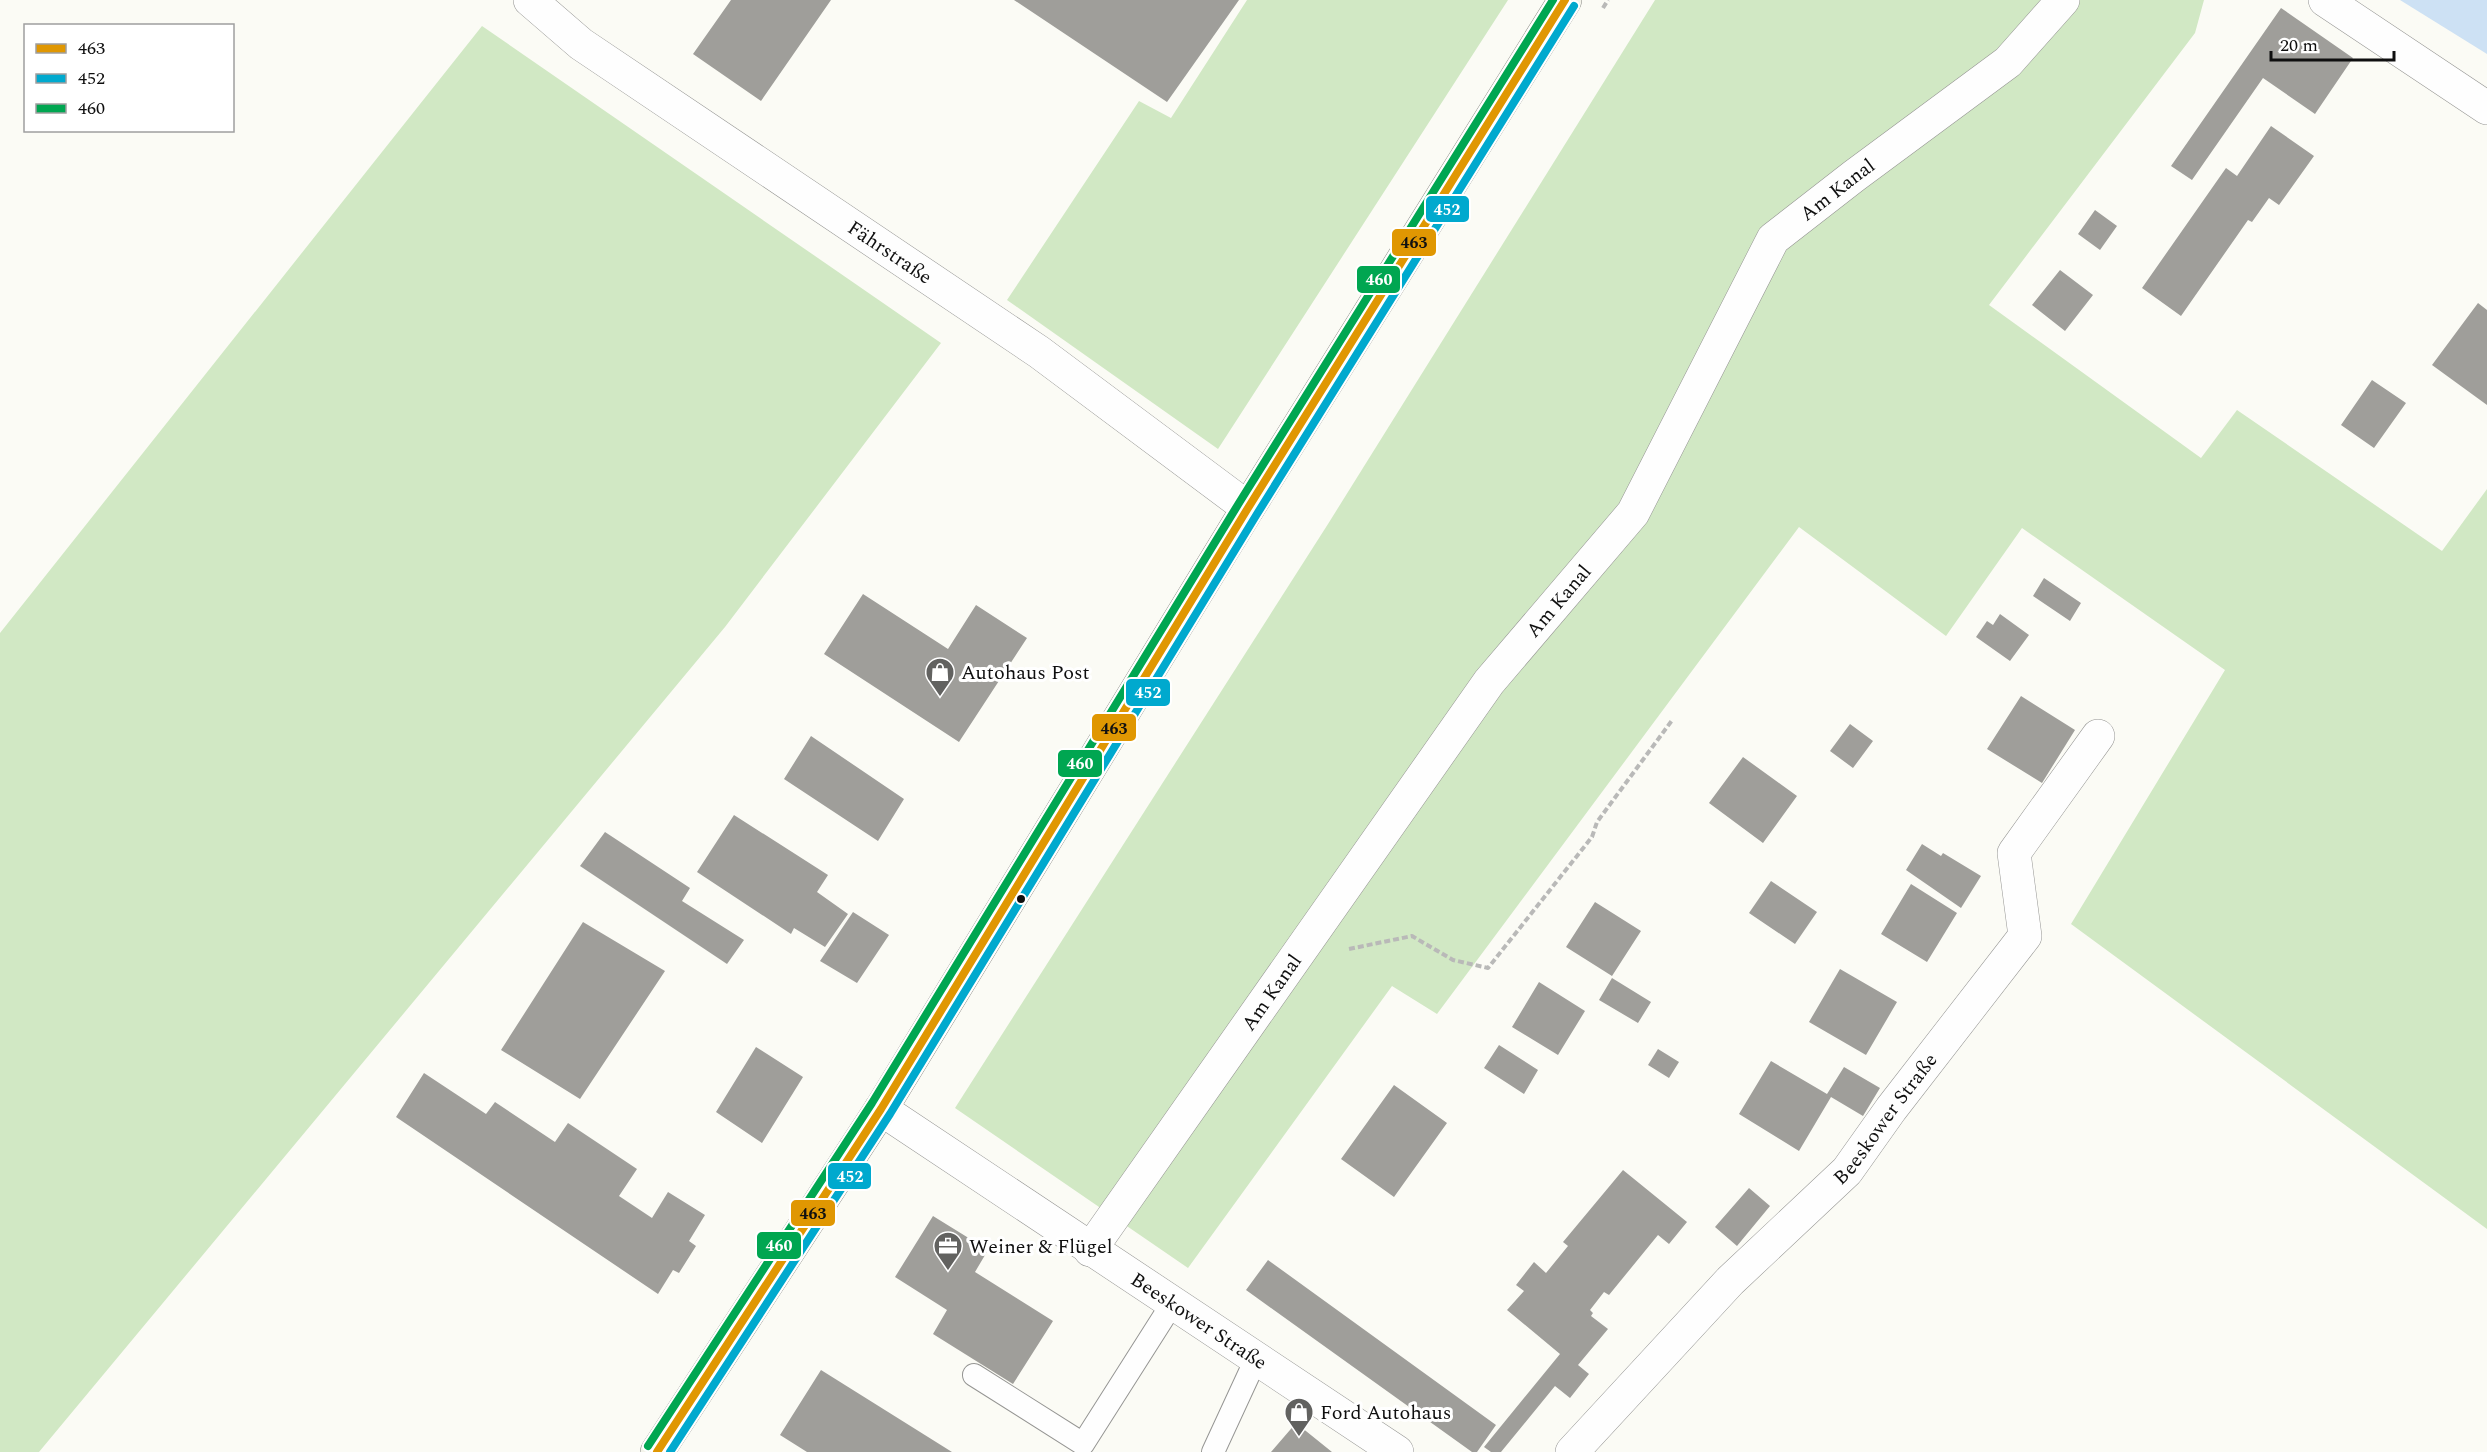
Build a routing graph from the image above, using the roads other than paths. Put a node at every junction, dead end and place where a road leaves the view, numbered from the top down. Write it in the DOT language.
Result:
graph roads {
  1 [pos="530,0"];
  2 [pos="1565,0"];
  3 [pos="2063,0"];
  4 [pos="2325,0"];
  5 [pos="2487,108"];
  6 [pos="1248,508"];
  7 [pos="2098,735"];
  8 [pos="881,1109"];
  9 [pos="1090,1250"];
  10 [pos="1172,1304"];
  11 [pos="1256,1359"];
  12 [pos="974,1375"];
  13 [pos="657,1452"];
  14 [pos="1213,1452"];
  15 [pos="1397,1452"];
  16 [pos="1572,1452"];
  1 -- 6 [label="street, Fährstraße"];
  2 -- 6 [label="street"];
  3 -- 9 [label="street, Am Kanal"];
  4 -- 5 [label="street"];
  6 -- 8 [label="street"];
  7 -- 16 [label="street, Beeskower Straße"];
  8 -- 9 [label="street, Beeskower Straße"];
  8 -- 13 [label="street"];
  9 -- 10 [label="street, Beeskower Straße"];
  10 -- 11 [label="street, Beeskower Straße"];
  10 -- 12 [label="lane"];
  11 -- 14 [label="lane"];
  11 -- 15 [label="street, Beeskower Straße"];
}
